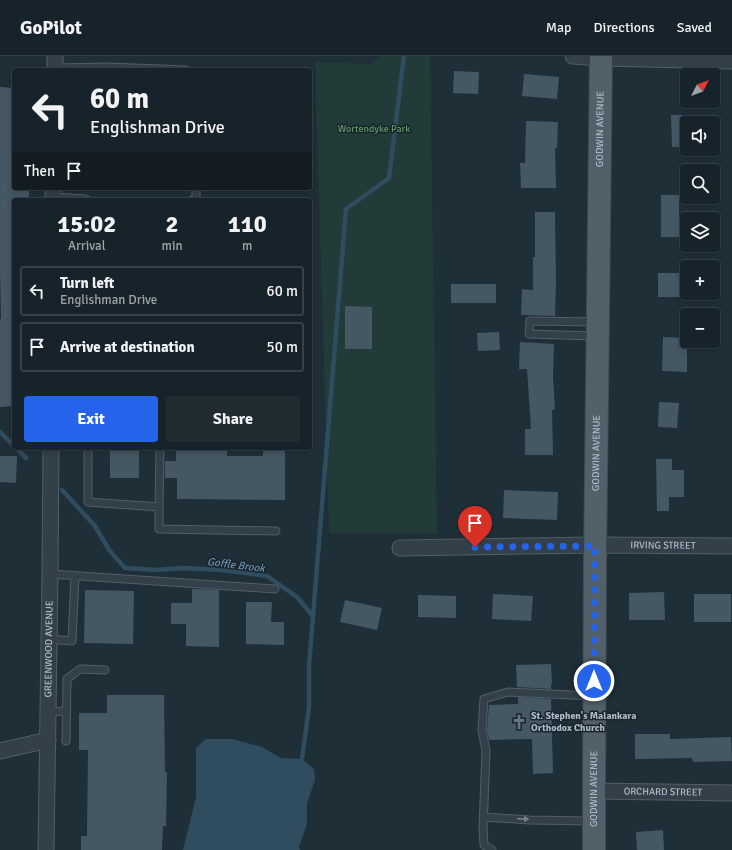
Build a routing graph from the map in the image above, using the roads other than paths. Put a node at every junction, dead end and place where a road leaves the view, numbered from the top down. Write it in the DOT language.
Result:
graph roads {
  1 [pos="573,56"];
  2 [pos="601,57"];
  3 [pos="732,61"];
  4 [pos="55,65"];
  5 [pos="133,68"];
  6 [pos="53,195"];
  7 [pos="77,198"];
  8 [pos="598,329"];
  9 [pos="51,450"];
  10 [pos="88,450"];
  11 [pos="160,450"];
  12 [pos="159,507"];
  13 [pos="276,531"];
  14 [pos="595,546"];
  15 [pos="732,546"];
  16 [pos="400,548"];
  17 [pos="50,574"];
  18 [pos="75,576"];
  19 [pos="275,589"];
  20 [pos="49,639"];
  21 [pos="105,670"];
  22 [pos="594,696"];
  23 [pos="48,712"];
  24 [pos="67,712"];
  25 [pos="48,740"];
  26 [pos="66,741"];
  27 [pos="0,751"];
  28 [pos="594,791"];
  29 [pos="732,793"];
  30 [pos="484,817"];
  31 [pos="594,821"];
  32 [pos="46,850"];
  33 [pos="492,850"];
  34 [pos="594,850"];
  1 -- 2 [label="street"];
  2 -- 3 [label="street"];
  2 -- 8 [label="main road, GODWIN AVENUE"];
  4 -- 5 [label="lane"];
  6 -- 7 [label="lane"];
  8 -- 8 [label="lane"];
  8 -- 14 [label="main road, GODWIN AVENUE"];
  9 -- 17 [label="street, GREENWOOD AVENUE"];
  10 -- 12 [label="lane"];
  11 -- 12 [label="lane"];
  12 -- 13 [label="lane"];
  14 -- 15 [label="street, IRVING STREET"];
  14 -- 16 [label="street, IRVING STREET"];
  14 -- 22 [label="main road, GODWIN AVENUE"];
  17 -- 18 [label="lane"];
  17 -- 20 [label="street, GREENWOOD AVENUE"];
  18 -- 19 [label="lane"];
  18 -- 20 [label="lane"];
  20 -- 23 [label="street, GREENWOOD AVENUE"];
  21 -- 24 [label="lane"];
  22 -- 28 [label="main road, GODWIN AVENUE"];
  22 -- 30 [label="lane"];
  23 -- 24 [label="lane"];
  23 -- 25 [label="street, GREENWOOD AVENUE"];
  24 -- 26 [label="lane"];
  25 -- 27 [label="street"];
  25 -- 32 [label="street, GREENWOOD AVENUE"];
  28 -- 29 [label="street, ORCHARD STREET"];
  28 -- 31 [label="main road, GODWIN AVENUE"];
  30 -- 31 [label="lane, one-way"];
  30 -- 33 [label="lane"];
  31 -- 34 [label="main road, GODWIN AVENUE"];
}
